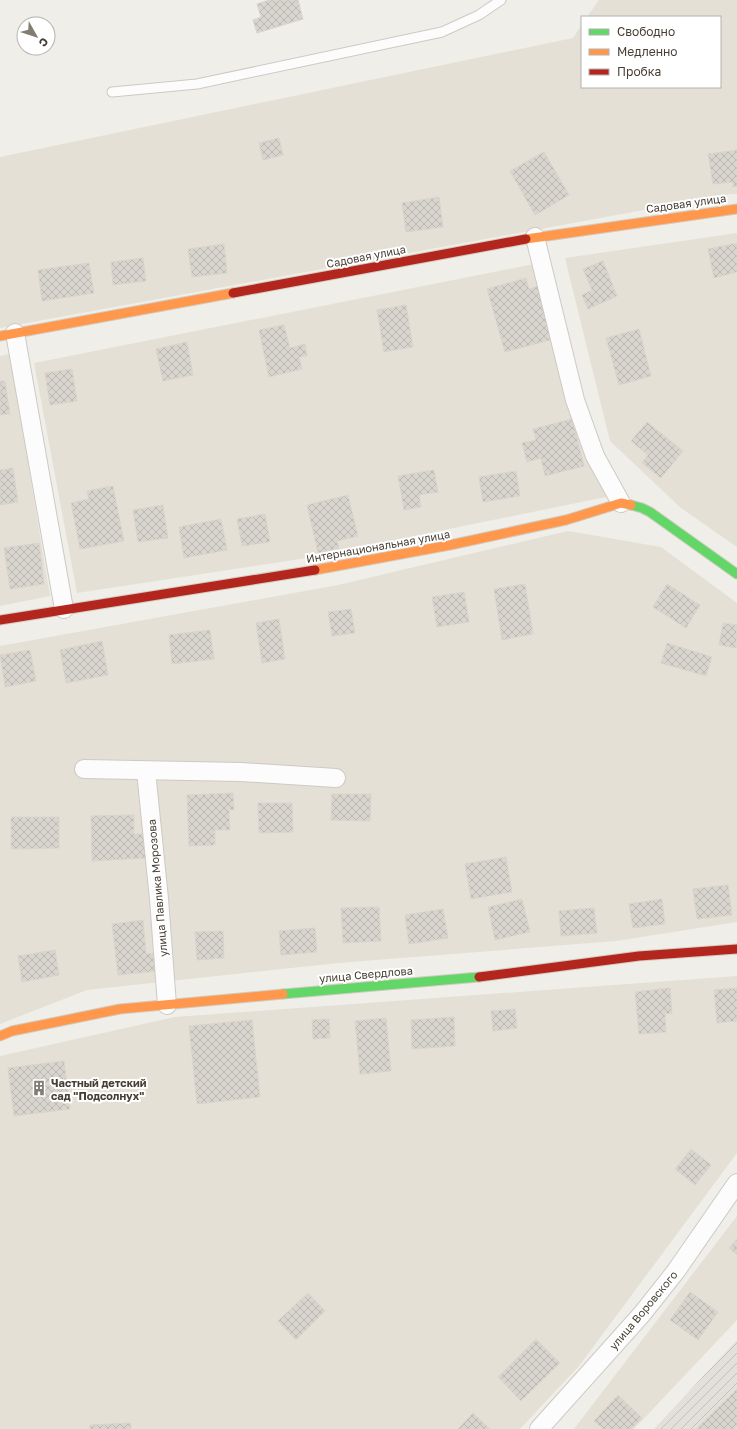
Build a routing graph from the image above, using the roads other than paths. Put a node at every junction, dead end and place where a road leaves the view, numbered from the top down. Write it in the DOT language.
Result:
graph roads {
  1 [pos="501,0"];
  2 [pos="112,92"];
  3 [pos="737,208"];
  4 [pos="535,237"];
  5 [pos="8,335"];
  6 [pos="621,503"];
  7 [pos="737,574"];
  8 [pos="64,609"];
  9 [pos="0,620"];
  10 [pos="84,769"];
  11 [pos="146,771"];
  12 [pos="336,778"];
  13 [pos="737,949"];
  14 [pos="167,1005"];
  15 [pos="0,1036"];
  16 [pos="737,1183"];
  17 [pos="539,1429"];
  1 -- 2 [label="lane"];
  3 -- 4 [label="street, Садовая улица"];
  4 -- 5 [label="street, Садовая улица"];
  4 -- 6 [label="street"];
  5 -- 8 [label="street"];
  6 -- 7 [label="street"];
  6 -- 8 [label="street, Интернациональная улица"];
  8 -- 9 [label="street, Интернациональная улица"];
  10 -- 11 [label="street"];
  11 -- 12 [label="street"];
  11 -- 14 [label="street, улица Павлика Морозова"];
  13 -- 14 [label="street, улица Свердлова"];
  14 -- 15 [label="street, улица Свердлова"];
  16 -- 17 [label="street, улица Воровского"];
}
